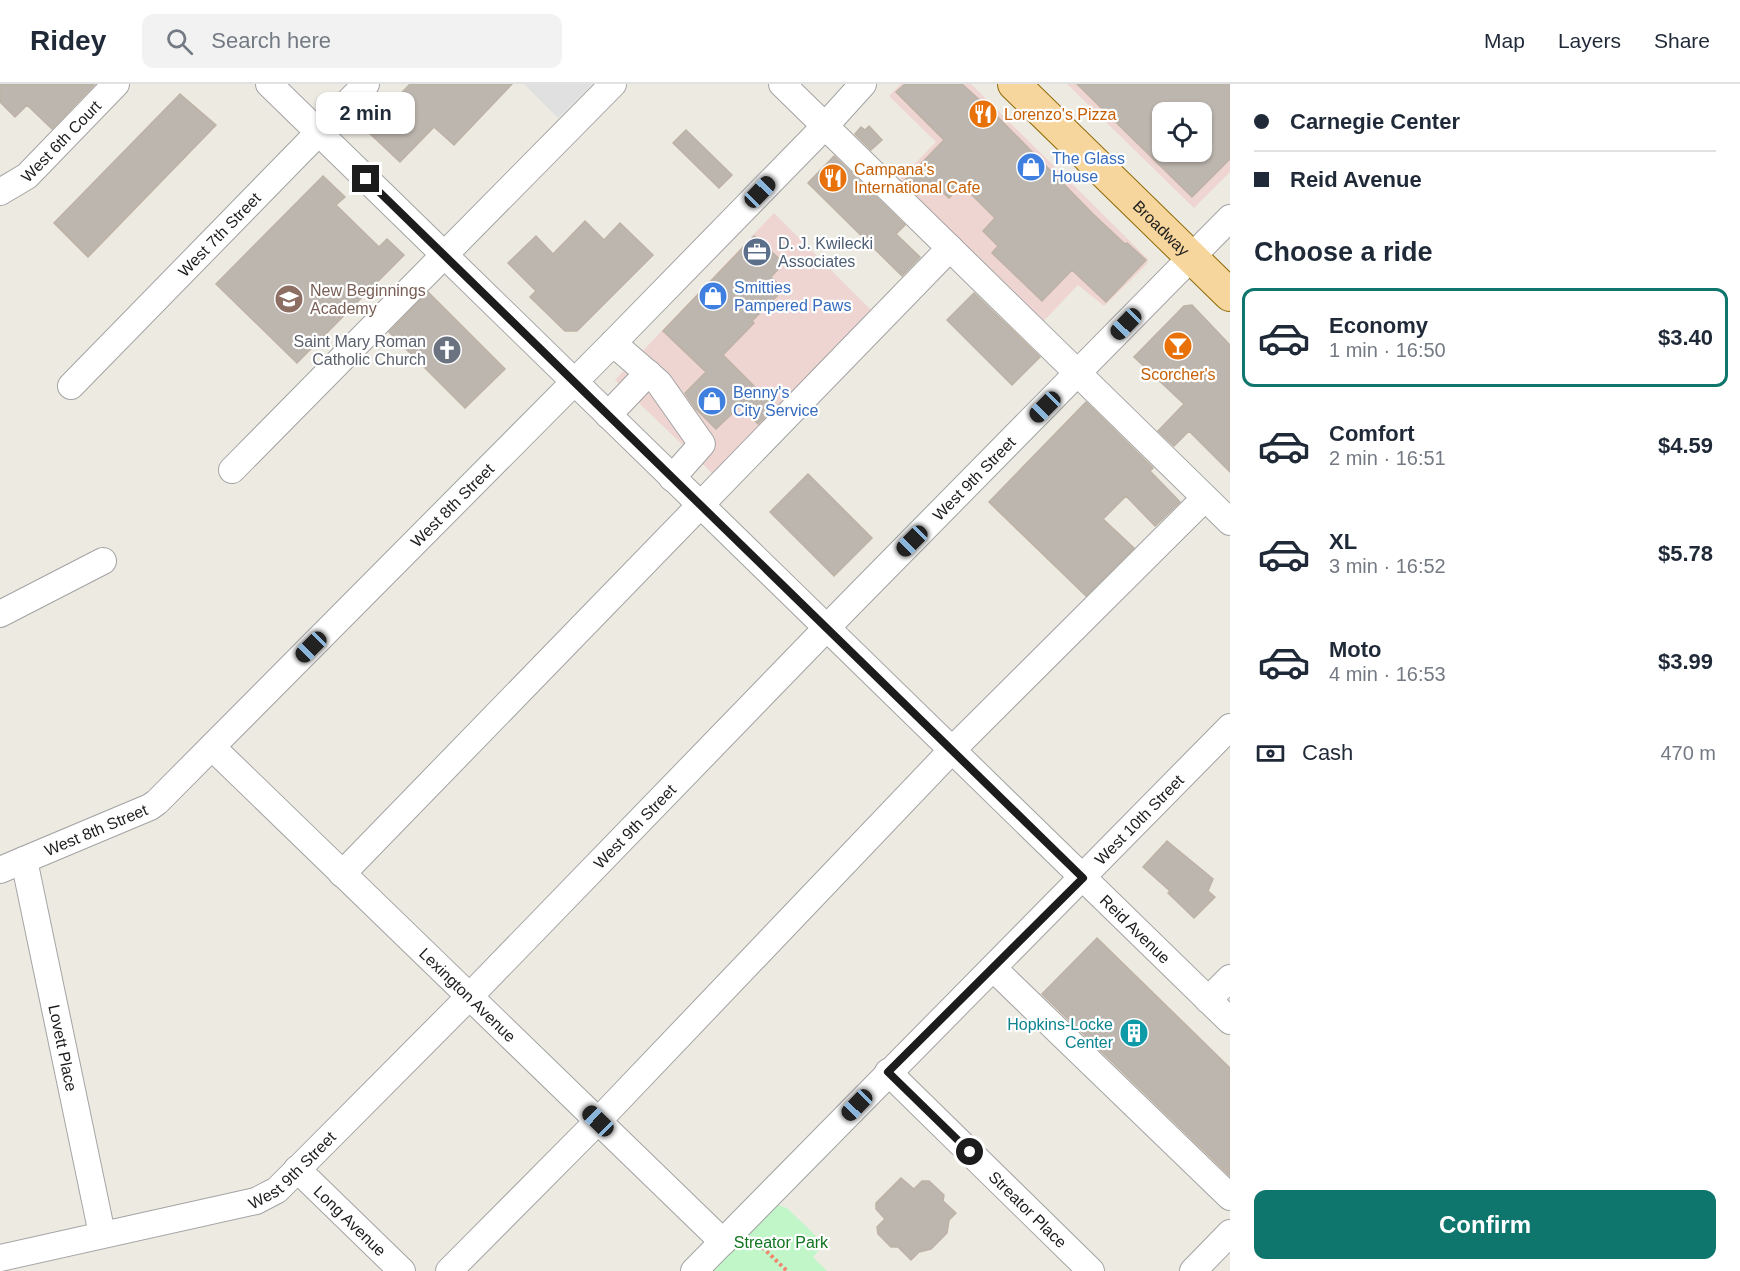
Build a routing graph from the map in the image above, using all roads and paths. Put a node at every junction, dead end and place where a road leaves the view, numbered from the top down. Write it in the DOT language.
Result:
graph roads {
  1 [pos="116,84"];
  2 [pos="269,84"];
  3 [pos="366,84"];
  4 [pos="613,84"];
  5 [pos="782,84"];
  6 [pos="863,84"];
  7 [pos="1014,84"];
  8 [pos="825,126"];
  9 [pos="319,132"];
  10 [pos="0,192"];
  11 [pos="1230,218"];
  12 [pos="950,248"];
  13 [pos="445,256"];
  14 [pos="1191,257"];
  15 [pos="1230,295"];
  16 [pos="613,343"];
  17 [pos="648,373"];
  18 [pos="1078,374"];
  19 [pos="574,382"];
  20 [pos="70,386"];
  21 [pos="608,415"];
  22 [pos="232,470"];
  23 [pos="672,478"];
  24 [pos="1205,498"];
  25 [pos="701,506"];
  26 [pos="1230,522"];
  27 [pos="103,561"];
  28 [pos="0,615"];
  29 [pos="826,628"];
  30 [pos="1230,727"];
  31 [pos="212,747"];
  32 [pos="951,751"];
  33 [pos="24,860"];
  34 [pos="0,870"];
  35 [pos="342,874"];
  36 [pos="1083,878"];
  37 [pos="994,969"];
  38 [pos="1230,978"];
  39 [pos="469,997"];
  40 [pos="1208,1000"];
  41 [pos="1230,1021"];
  42 [pos="888,1072"];
  43 [pos="598,1121"];
  44 [pos="297,1169"];
  45 [pos="1230,1197"];
  46 [pos="1230,1233"];
  47 [pos="102,1234"];
  48 [pos="723,1242"];
  49 [pos="758,1243"];
  50 [pos="0,1258"];
  51 [pos="402,1271"];
  52 [pos="449,1271"];
  53 [pos="694,1271"];
  54 [pos="787,1271"];
  55 [pos="1091,1271"];
  56 [pos="1193,1271"];
  1 -- 10 [label="street, West 6th Court"];
  2 -- 9 [label="street, Reid Avenue"];
  3 -- 9 [label="street, West 7th Street"];
  4 -- 13 [label="street"];
  5 -- 8 [label="street"];
  6 -- 8 [label="street, West 8th Street"];
  7 -- 14 [label="main road, Broadway"];
  8 -- 12 [label="street"];
  8 -- 16 [label="street, West 8th Street"];
  9 -- 13 [label="street, Reid Avenue"];
  9 -- 20 [label="street, West 7th Street"];
  11 -- 14 [label="street, West 9th Street"];
  12 -- 18 [label="street"];
  12 -- 25 [label="street"];
  13 -- 19 [label="street, Reid Avenue"];
  13 -- 22 [label="street"];
  14 -- 15 [label="main road, Broadway"];
  14 -- 18 [label="street, West 9th Street"];
  16 -- 17 [label="street"];
  16 -- 19 [label="street, West 8th Street"];
  17 -- 21 [label="street"];
  17 -- 23 [label="street"];
  18 -- 24 [label="street"];
  18 -- 29 [label="street, West 9th Street"];
  19 -- 21 [label="street, Reid Avenue"];
  19 -- 31 [label="street, West 8th Street"];
  21 -- 23 [label="street, Reid Avenue"];
  23 -- 25 [label="street, Reid Avenue"];
  24 -- 26 [label="street"];
  24 -- 32 [label="street"];
  25 -- 29 [label="street, Reid Avenue"];
  25 -- 35 [label="street"];
  27 -- 28 [label="street"];
  29 -- 32 [label="street, Reid Avenue"];
  29 -- 39 [label="street, West 9th Street"];
  30 -- 36 [label="street, West 10th Street"];
  31 -- 33 [label="street, West 8th Street"];
  31 -- 35 [label="street, Lexington Avenue"];
  32 -- 36 [label="street, Reid Avenue"];
  32 -- 43 [label="street"];
  33 -- 34 [label="street, West 8th Street"];
  33 -- 47 [label="street, Lovett Place"];
  35 -- 39 [label="street, Lexington Avenue"];
  36 -- 37 [label="street, West 10th Street"];
  36 -- 40 [label="street, Reid Avenue"];
  37 -- 42 [label="street, West 10th Street"];
  37 -- 45 [label="street"];
  38 -- 40 [label="street"];
  39 -- 43 [label="street, Lexington Avenue"];
  39 -- 44 [label="street, West 9th Street"];
  40 -- 41 [label="street, Reid Avenue"];
  42 -- 48 [label="street, West 10th Street"];
  42 -- 55 [label="street, Streator Place"];
  43 -- 48 [label="street, Lexington Avenue"];
  43 -- 52 [label="street"];
  44 -- 47 [label="street, West 9th Street"];
  44 -- 51 [label="street, Long Avenue"];
  46 -- 56 [label="street"];
  47 -- 50 [label="street, West 9th Street"];
  48 -- 53 [label="street, West 10th Street"];
  49 -- 54 [label="path"];
}
